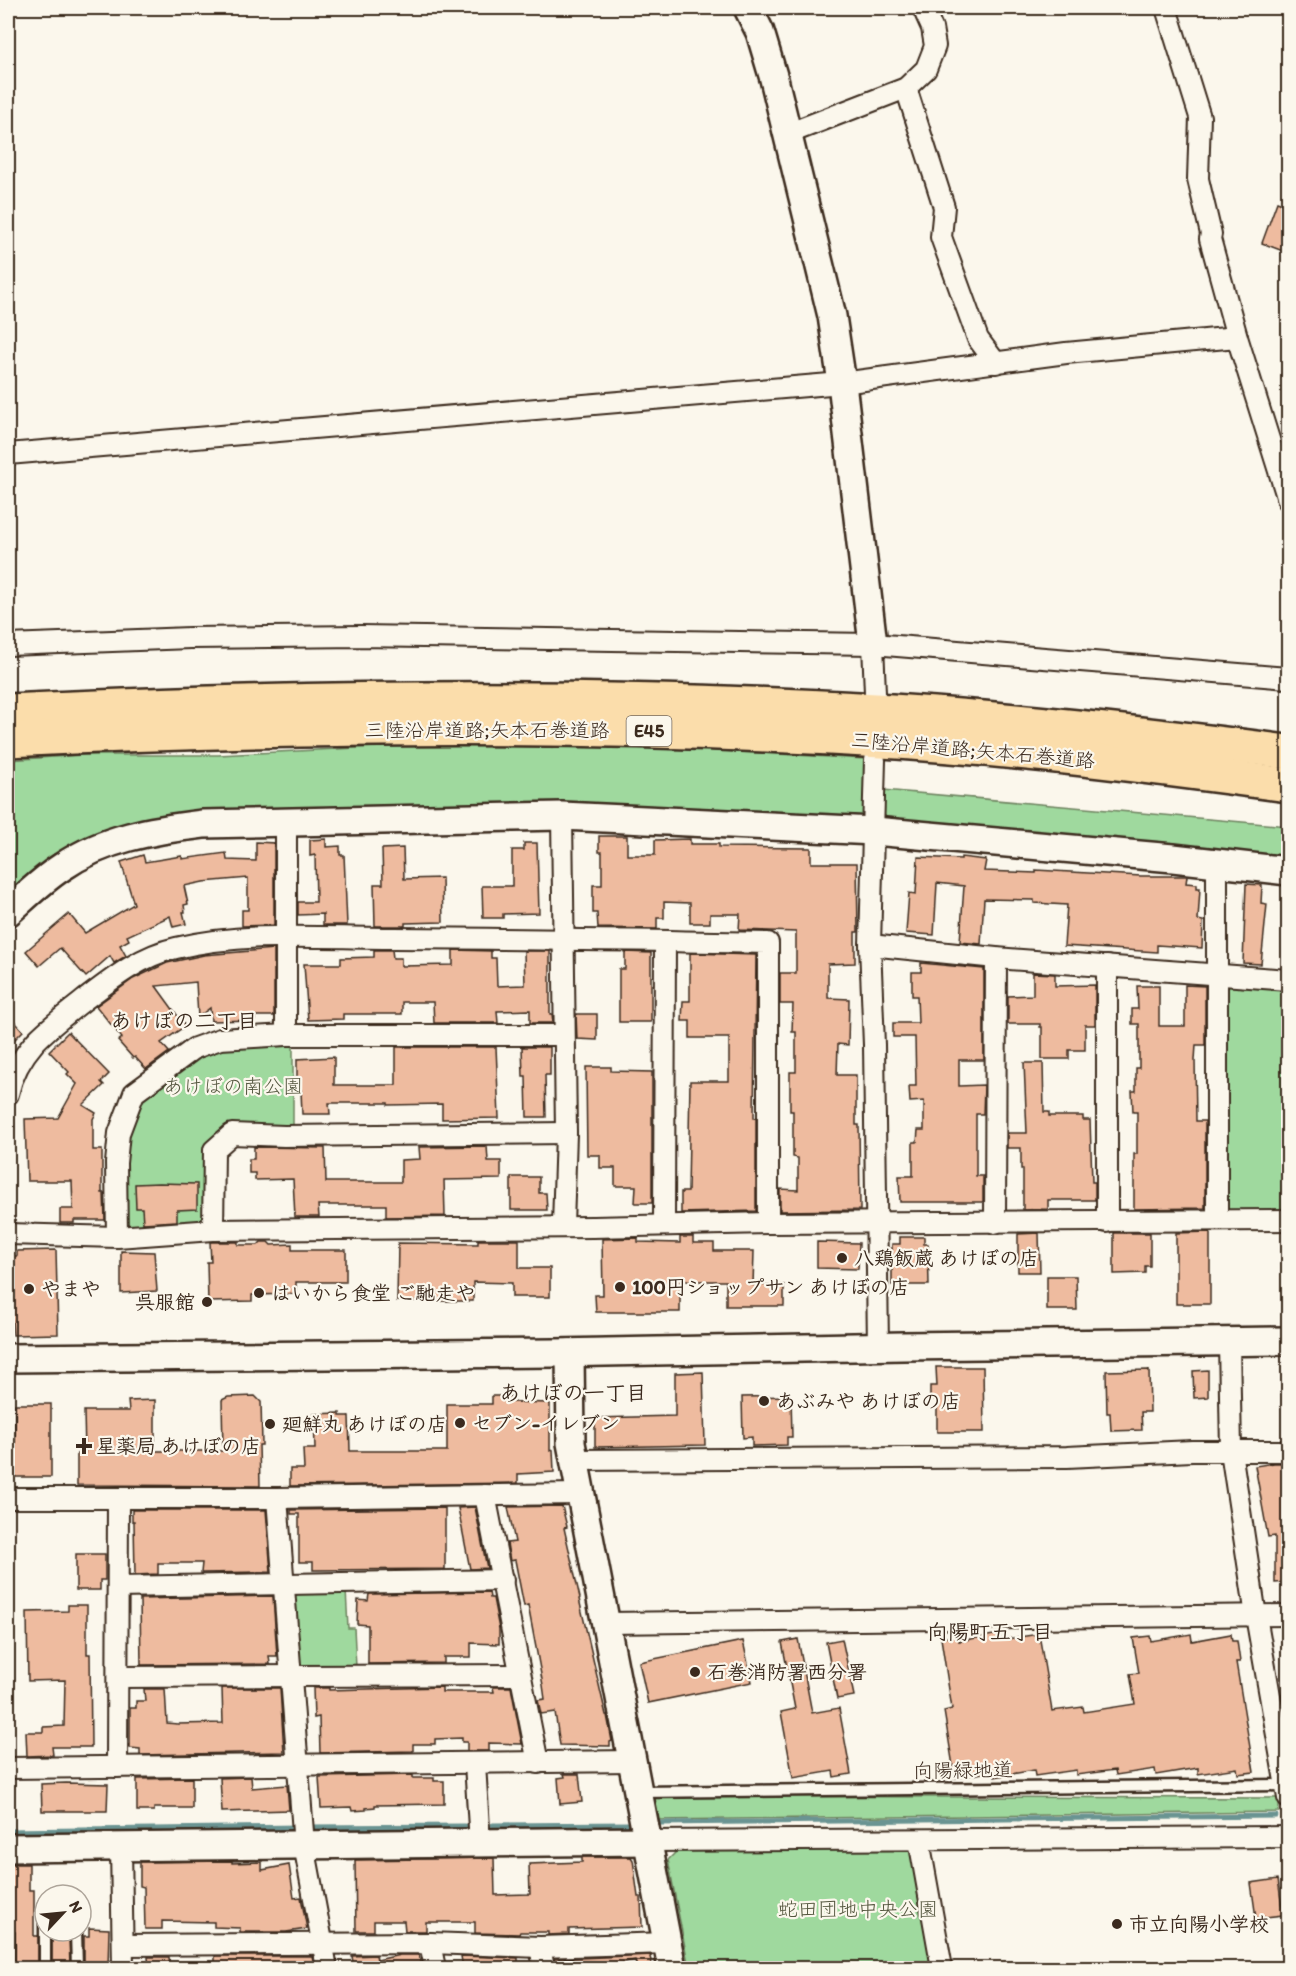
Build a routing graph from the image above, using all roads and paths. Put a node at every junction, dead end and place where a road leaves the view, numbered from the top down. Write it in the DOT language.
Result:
graph roads {
  1 [pos="748,8"];
  2 [pos="922,8"];
  3 [pos="1166,8"];
  4 [pos="906,88"];
  5 [pos="787,134"];
  6 [pos="1236,337"];
  7 [pos="996,363"];
  8 [pos="842,383"];
  9 [pos="8,454"];
  10 [pos="1288,500"];
  11 [pos="873,644"];
  12 [pos="8,645"];
  13 [pos="1288,678"];
  14 [pos="875,693"];
  15 [pos="8,711"];
  16 [pos="8,740"];
  17 [pos="1288,753"];
  18 [pos="875,760"];
  19 [pos="1288,785"];
  20 [pos="562,816"];
  21 [pos="285,823"];
  22 [pos="874,831"];
  23 [pos="1217,864"];
  24 [pos="1288,871"];
  25 [pos="8,912"];
  26 [pos="286,938"];
  27 [pos="564,939"];
  28 [pos="665,941"];
  29 [pos="870,945"];
  30 [pos="996,958"];
  31 [pos="1107,966"];
  32 [pos="1217,974"];
  33 [pos="1288,980"];
  34 [pos="286,1035"];
  35 [pos="564,1035"];
  36 [pos="8,1094"];
  37 [pos="566,1133"];
  38 [pos="1217,1220"];
  39 [pos="1288,1220"];
  40 [pos="876,1222"];
  41 [pos="1107,1222"];
  42 [pos="768,1223"];
  43 [pos="995,1223"];
  44 [pos="563,1225"];
  45 [pos="664,1225"];
  46 [pos="213,1230"];
  47 [pos="8,1234"];
  48 [pos="117,1237"];
  49 [pos="1288,1341"];
  50 [pos="1229,1342"];
  51 [pos="878,1346"];
  52 [pos="570,1353"];
  53 [pos="8,1358"];
  54 [pos="1231,1451"];
  55 [pos="1288,1451"];
  56 [pos="574,1460"];
  57 [pos="581,1494"];
  58 [pos="485,1495"];
  59 [pos="8,1498"];
  60 [pos="118,1498"];
  61 [pos="277,1498"];
  62 [pos="503,1580"];
  63 [pos="284,1583"];
  64 [pos="118,1587"];
  65 [pos="1256,1616"];
  66 [pos="1288,1616"];
  67 [pos="607,1623"];
  68 [pos="520,1675"];
  69 [pos="118,1677"];
  70 [pos="292,1677"];
  71 [pos="633,1761"];
  72 [pos="8,1762"];
  73 [pos="538,1763"];
  74 [pos="475,1764"];
  75 [pos="298,1765"];
  76 [pos="117,1767"];
  77 [pos="8,1768"];
  78 [pos="1288,1789"];
  79 [pos="639,1792"];
  80 [pos="1288,1837"];
  81 [pos="919,1840"];
  82 [pos="648,1841"];
  83 [pos="480,1844"];
  84 [pos="304,1845"];
  85 [pos="121,1847"];
  86 [pos="8,1848"];
  87 [pos="45,1943"];
  88 [pos="76,1943"];
  89 [pos="429,1943"];
  90 [pos="323,1944"];
  91 [pos="124,1945"];
  92 [pos="540,1947"];
  93 [pos="670,1956"];
  94 [pos="45,1968"];
  95 [pos="77,1968"];
  96 [pos="123,1968"];
  97 [pos="327,1968"];
  98 [pos="435,1968"];
  99 [pos="544,1968"];
  100 [pos="942,1968"];
  1 -- 5 [label="street"];
  2 -- 4 [label="street"];
  3 -- 6 [label="street"];
  4 -- 5 [label="street"];
  4 -- 7 [label="street"];
  5 -- 8 [label="street"];
  6 -- 7 [label="street"];
  6 -- 10 [label="street"];
  7 -- 8 [label="street"];
  8 -- 9 [label="street"];
  8 -- 11 [label="street"];
  11 -- 12 [label="street"];
  11 -- 13 [label="street"];
  11 -- 14 [label="street"];
  15 -- 17 [label="highway, 三陸沿岸道路;矢本石巻道路 / E45"];
  16 -- 19 [label="highway, 三陸沿岸道路;矢本石巻道路 / E45"];
  18 -- 22 [label="street"];
  20 -- 21 [label="street"];
  20 -- 22 [label="street"];
  20 -- 27 [label="street"];
  21 -- 25 [label="street"];
  21 -- 26 [label="street"];
  22 -- 23 [label="street"];
  22 -- 29 [label="street"];
  23 -- 24 [label="street"];
  23 -- 32 [label="street"];
  26 -- 27 [label="street"];
  26 -- 34 [label="street"];
  26 -- 36 [label="street"];
  27 -- 28 [label="street"];
  27 -- 35 [label="street"];
  28 -- 42 [label="street"];
  28 -- 45 [label="street"];
  29 -- 30 [label="street"];
  29 -- 40 [label="street"];
  30 -- 31 [label="street"];
  30 -- 43 [label="street"];
  31 -- 32 [label="street"];
  31 -- 41 [label="street"];
  32 -- 33 [label="street"];
  32 -- 38 [label="street"];
  34 -- 35 [label="street"];
  34 -- 48 [label="street"];
  35 -- 37 [label="street"];
  37 -- 44 [label="street"];
  37 -- 46 [label="street"];
  38 -- 39 [label="street"];
  38 -- 41 [label="street"];
  40 -- 42 [label="street"];
  40 -- 43 [label="street"];
  40 -- 51 [label="street"];
  41 -- 43 [label="street"];
  42 -- 45 [label="street"];
  44 -- 45 [label="street"];
  44 -- 46 [label="street"];
  46 -- 48 [label="street"];
  47 -- 48 [label="street"];
  49 -- 50 [label="street"];
  50 -- 51 [label="street"];
  50 -- 54 [label="street"];
  51 -- 52 [label="street"];
  52 -- 53 [label="street"];
  52 -- 56 [label="street"];
  54 -- 55 [label="street"];
  54 -- 56 [label="street"];
  54 -- 65 [label="street"];
  56 -- 57 [label="street"];
  57 -- 58 [label="street"];
  57 -- 67 [label="street"];
  58 -- 61 [label="street"];
  58 -- 62 [label="street"];
  59 -- 60 [label="street"];
  60 -- 61 [label="street"];
  60 -- 64 [label="street"];
  61 -- 63 [label="street"];
  62 -- 63 [label="street"];
  62 -- 68 [label="street"];
  63 -- 64 [label="street"];
  63 -- 70 [label="street"];
  64 -- 69 [label="street"];
  65 -- 66 [label="street"];
  65 -- 67 [label="street"];
  65 -- 78 [label="street"];
  67 -- 71 [label="street"];
  68 -- 70 [label="street"];
  68 -- 73 [label="street"];
  69 -- 70 [label="street"];
  69 -- 76 [label="street"];
  70 -- 75 [label="street"];
  71 -- 73 [label="street"];
  71 -- 79 [label="street"];
  72 -- 77 [label="street"];
  73 -- 74 [label="street"];
  74 -- 75 [label="street"];
  74 -- 83 [label="street"];
  75 -- 76 [label="street"];
  75 -- 84 [label="street"];
  76 -- 77 [label="street"];
  78 -- 79 [label="lane, 向陽緑地道"];
  79 -- 82 [label="street"];
  80 -- 81 [label="street"];
  81 -- 82 [label="street"];
  81 -- 100 [label="street"];
  82 -- 83 [label="street"];
  82 -- 93 [label="street"];
  83 -- 84 [label="street"];
  84 -- 85 [label="street"];
  84 -- 90 [label="street"];
  85 -- 86 [label="street"];
  85 -- 91 [label="street"];
  87 -- 94 [label="lane"];
  88 -- 95 [label="lane"];
  89 -- 90 [label="street"];
  89 -- 92 [label="street"];
  89 -- 98 [label="street"];
  90 -- 91 [label="street"];
  90 -- 97 [label="street"];
  91 -- 96 [label="street"];
  92 -- 93 [label="street"];
  92 -- 99 [label="street"];
}
